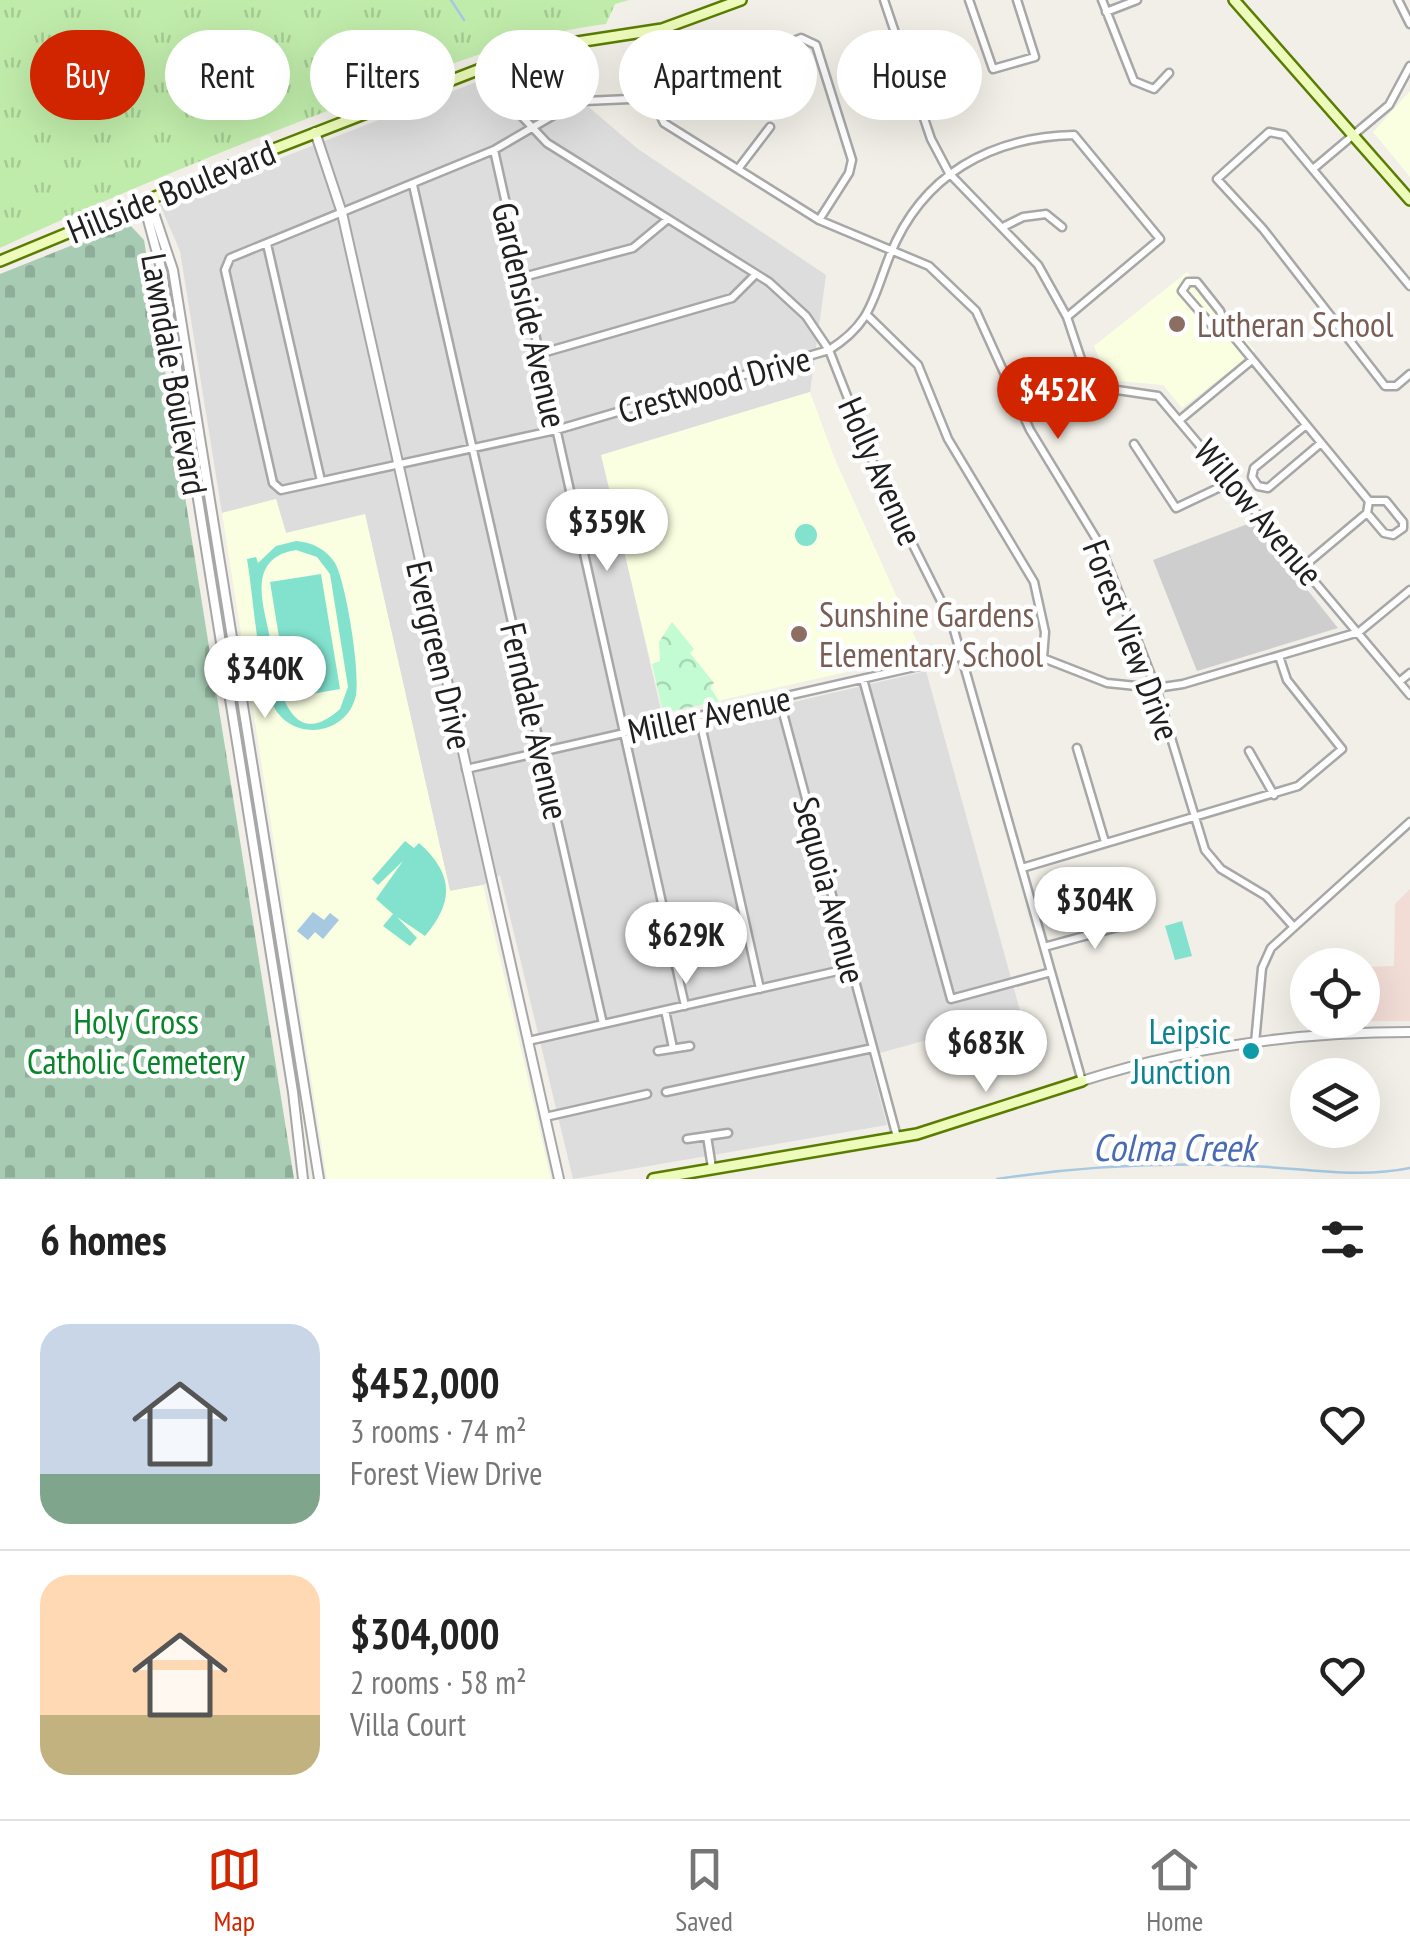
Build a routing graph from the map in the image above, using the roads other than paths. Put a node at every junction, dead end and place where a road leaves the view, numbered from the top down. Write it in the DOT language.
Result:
graph roads {
  1 [pos="741,0"];
  2 [pos="884,0"];
  3 [pos="970,0"];
  4 [pos="1017,0"];
  5 [pos="1102,0"];
  6 [pos="1138,0"];
  7 [pos="1234,0"];
  8 [pos="1398,0"];
  9 [pos="1106,12"];
  10 [pos="1410,24"];
  11 [pos="599,38"];
  12 [pos="817,53"];
  13 [pos="1410,66"];
  14 [pos="475,71"];
  15 [pos="1169,74"];
  16 [pos="619,99"];
  17 [pos="524,120"];
  18 [pos="663,120"];
  19 [pos="770,127"];
  20 [pos="531,129"];
  21 [pos="315,132"];
  22 [pos="1352,136"];
  23 [pos="494,150"];
  24 [pos="738,169"];
  25 [pos="1314,169"];
  26 [pos="950,173"];
  27 [pos="412,185"];
  28 [pos="1410,200"];
  29 [pos="142,201"];
  30 [pos="342,213"];
  31 [pos="668,219"];
  32 [pos="820,220"];
  33 [pos="1005,226"];
  34 [pos="1062,227"];
  35 [pos="268,244"];
  36 [pos="892,252"];
  37 [pos="0,261"];
  38 [pos="756,274"];
  39 [pos="523,278"];
  40 [pos="1410,286"];
  41 [pos="868,316"];
  42 [pos="1067,317"];
  43 [pos="1225,326"];
  44 [pos="829,350"];
  45 [pos="540,354"];
  46 [pos="1252,360"];
  47 [pos="1410,374"];
  48 [pos="1090,386"];
  49 [pos="1018,405"];
  50 [pos="1182,418"];
  51 [pos="1306,425"];
  52 [pos="556,430"];
  53 [pos="1321,443"];
  54 [pos="1134,444"];
  55 [pos="473,448"];
  56 [pos="397,465"];
  57 [pos="1233,480"];
  58 [pos="321,482"];
  59 [pos="1370,502"];
  60 [pos="1367,513"];
  61 [pos="1304,566"];
  62 [pos="1410,590"];
  63 [pos="1358,632"];
  64 [pos="963,656"];
  65 [pos="1279,656"];
  66 [pos="1043,658"];
  67 [pos="1410,673"];
  68 [pos="863,679"];
  69 [pos="1399,682"];
  70 [pos="1156,688"];
  71 [pos="1410,695"];
  72 [pos="779,698"];
  73 [pos="699,716"];
  74 [pos="624,732"];
  75 [pos="1077,748"];
  76 [pos="542,751"];
  77 [pos="1248,751"];
  78 [pos="466,769"];
  79 [pos="1274,794"];
  80 [pos="1196,817"];
  81 [pos="1410,822"];
  82 [pos="1105,842"];
  83 [pos="1022,868"];
  84 [pos="1136,922"];
  85 [pos="1294,926"];
  86 [pos="1044,947"];
  87 [pos="851,968"];
  88 [pos="1051,972"];
  89 [pos="760,989"];
  90 [pos="685,1006"];
  91 [pos="665,1010"];
  92 [pos="603,1024"];
  93 [pos="1410,1032"];
  94 [pos="528,1041"];
  95 [pos="1255,1043"];
  96 [pos="690,1046"];
  97 [pos="673,1048"];
  98 [pos="873,1048"];
  99 [pos="658,1051"];
  100 [pos="1082,1081"];
  101 [pos="666,1092"];
  102 [pos="647,1094"];
  103 [pos="545,1116"];
  104 [pos="728,1132"];
  105 [pos="707,1136"];
  106 [pos="897,1138"];
  107 [pos="687,1139"];
  108 [pos="712,1170"];
  109 [pos="658,1178"];
  110 [pos="303,1179"];
  111 [pos="319,1179"];
  112 [pos="559,1179"];
  1 -- 11 [label="main road, Hillside Boulevard"];
  2 -- 26 [label="street"];
  3 -- 4 [label="street"];
  5 -- 9 [label="street"];
  6 -- 9 [label="street"];
  7 -- 22 [label="main road"];
  8 -- 10 [label="street"];
  9 -- 15 [label="street"];
  12 -- 32 [label="street"];
  13 -- 22 [label="street"];
  14 -- 21 [label="main road, Hillside Boulevard"];
  16 -- 20 [label="street"];
  17 -- 20 [label="street, Holly Avenue"];
  18 -- 24 [label="street, Forest View Drive"];
  19 -- 24 [label="street"];
  20 -- 23 [label="street"];
  20 -- 31 [label="street, Holly Avenue"];
  21 -- 29 [label="main road, Hillside Boulevard"];
  21 -- 30 [label="street, Evergreen Drive"];
  22 -- 25 [label="street"];
  22 -- 28 [label="main road"];
  23 -- 27 [label="street"];
  23 -- 39 [label="street, Gardenside Avenue"];
  24 -- 32 [label="street, Forest View Drive"];
  25 -- 40 [label="street"];
  25 -- 47 [label="street"];
  26 -- 33 [label="street"];
  26 -- 36 [label="street, Crestwood Drive"];
  26 -- 42 [label="street, Crestwood Drive"];
  27 -- 30 [label="street"];
  27 -- 55 [label="street, Ferndale Avenue"];
  29 -- 37 [label="main road, Hillside Boulevard"];
  29 -- 110 [label="street, Lawndale Boulevard"];
  29 -- 111 [label="street, Lawndale Boulevard"];
  30 -- 35 [label="street"];
  30 -- 56 [label="street, Evergreen Drive"];
  31 -- 38 [label="street, Holly Avenue"];
  31 -- 39 [label="street"];
  32 -- 36 [label="street, Forest View Drive"];
  33 -- 34 [label="street"];
  33 -- 42 [label="street"];
  35 -- 58 [label="street"];
  35 -- 58 [label="street, Crestwood Drive"];
  36 -- 41 [label="street, Crestwood Drive"];
  36 -- 49 [label="street, Forest View Drive"];
  38 -- 44 [label="street, Holly Avenue"];
  38 -- 45 [label="street"];
  39 -- 45 [label="street, Gardenside Avenue"];
  41 -- 44 [label="street, Crestwood Drive"];
  41 -- 66 [label="street"];
  42 -- 48 [label="street"];
  43 -- 43 [label="street"];
  43 -- 46 [label="street"];
  44 -- 52 [label="street, Crestwood Drive"];
  44 -- 64 [label="street, Holly Avenue"];
  45 -- 52 [label="street, Gardenside Avenue"];
  46 -- 50 [label="street"];
  46 -- 51 [label="street"];
  48 -- 49 [label="street, Willow Avenue"];
  48 -- 50 [label="street, Willow Avenue"];
  49 -- 70 [label="street, Forest View Drive"];
  50 -- 57 [label="street, Willow Avenue"];
  51 -- 53 [label="street"];
  51 -- 53 [label="street"];
  52 -- 55 [label="street, Crestwood Drive"];
  52 -- 74 [label="street, Gardenside Avenue"];
  53 -- 59 [label="street"];
  54 -- 57 [label="street"];
  55 -- 56 [label="street, Crestwood Drive"];
  55 -- 76 [label="street, Ferndale Avenue"];
  56 -- 58 [label="street, Crestwood Drive"];
  56 -- 78 [label="street, Evergreen Drive"];
  57 -- 61 [label="street, Willow Avenue"];
  59 -- 60 [label="street"];
  59 -- 60 [label="street"];
  60 -- 61 [label="street"];
  61 -- 63 [label="street, Willow Avenue"];
  62 -- 63 [label="street"];
  63 -- 65 [label="street, Miller Avenue"];
  63 -- 69 [label="street, Willow Avenue"];
  64 -- 66 [label="street, Miller Avenue"];
  64 -- 68 [label="street, Miller Avenue"];
  64 -- 83 [label="street, Holly Avenue"];
  65 -- 70 [label="street, Miller Avenue"];
  65 -- 79 [label="street"];
  66 -- 70 [label="street, Miller Avenue"];
  67 -- 69 [label="street"];
  68 -- 72 [label="street, Miller Avenue"];
  68 -- 88 [label="street"];
  69 -- 71 [label="street, Willow Avenue"];
  70 -- 80 [label="street, Forest View Drive"];
  72 -- 73 [label="street, Miller Avenue"];
  72 -- 87 [label="street, Sequoia Avenue"];
  73 -- 74 [label="street, Miller Avenue"];
  73 -- 89 [label="street"];
  74 -- 76 [label="street, Miller Avenue"];
  74 -- 90 [label="street, Gardenside Avenue"];
  75 -- 82 [label="street"];
  76 -- 78 [label="street, Miller Avenue"];
  76 -- 92 [label="street, Ferndale Avenue"];
  77 -- 79 [label="street"];
  78 -- 94 [label="street, Evergreen Drive"];
  79 -- 80 [label="street"];
  80 -- 82 [label="street"];
  80 -- 85 [label="street, Forest View Drive"];
  81 -- 85 [label="street"];
  82 -- 83 [label="street"];
  83 -- 86 [label="street, Holly Avenue"];
  84 -- 86 [label="street"];
  85 -- 95 [label="street"];
  86 -- 88 [label="street, Holly Avenue"];
  87 -- 89 [label="street"];
  87 -- 98 [label="street, Sequoia Avenue"];
  88 -- 100 [label="street, Holly Avenue"];
  89 -- 90 [label="street"];
  90 -- 91 [label="street"];
  91 -- 92 [label="street"];
  91 -- 97 [label="street"];
  92 -- 94 [label="street"];
  93 -- 95 [label="street"];
  94 -- 103 [label="street, Evergreen Drive"];
  95 -- 100 [label="street"];
  96 -- 97 [label="street"];
  97 -- 99 [label="street"];
  98 -- 101 [label="street"];
  98 -- 106 [label="street, Sequoia Avenue"];
  100 -- 106 [label="main road"];
  102 -- 103 [label="street"];
  103 -- 112 [label="street, Evergreen Drive"];
  104 -- 105 [label="street"];
  105 -- 107 [label="street"];
  105 -- 108 [label="street"];
  106 -- 108 [label="main road"];
  108 -- 109 [label="main road"];
}
